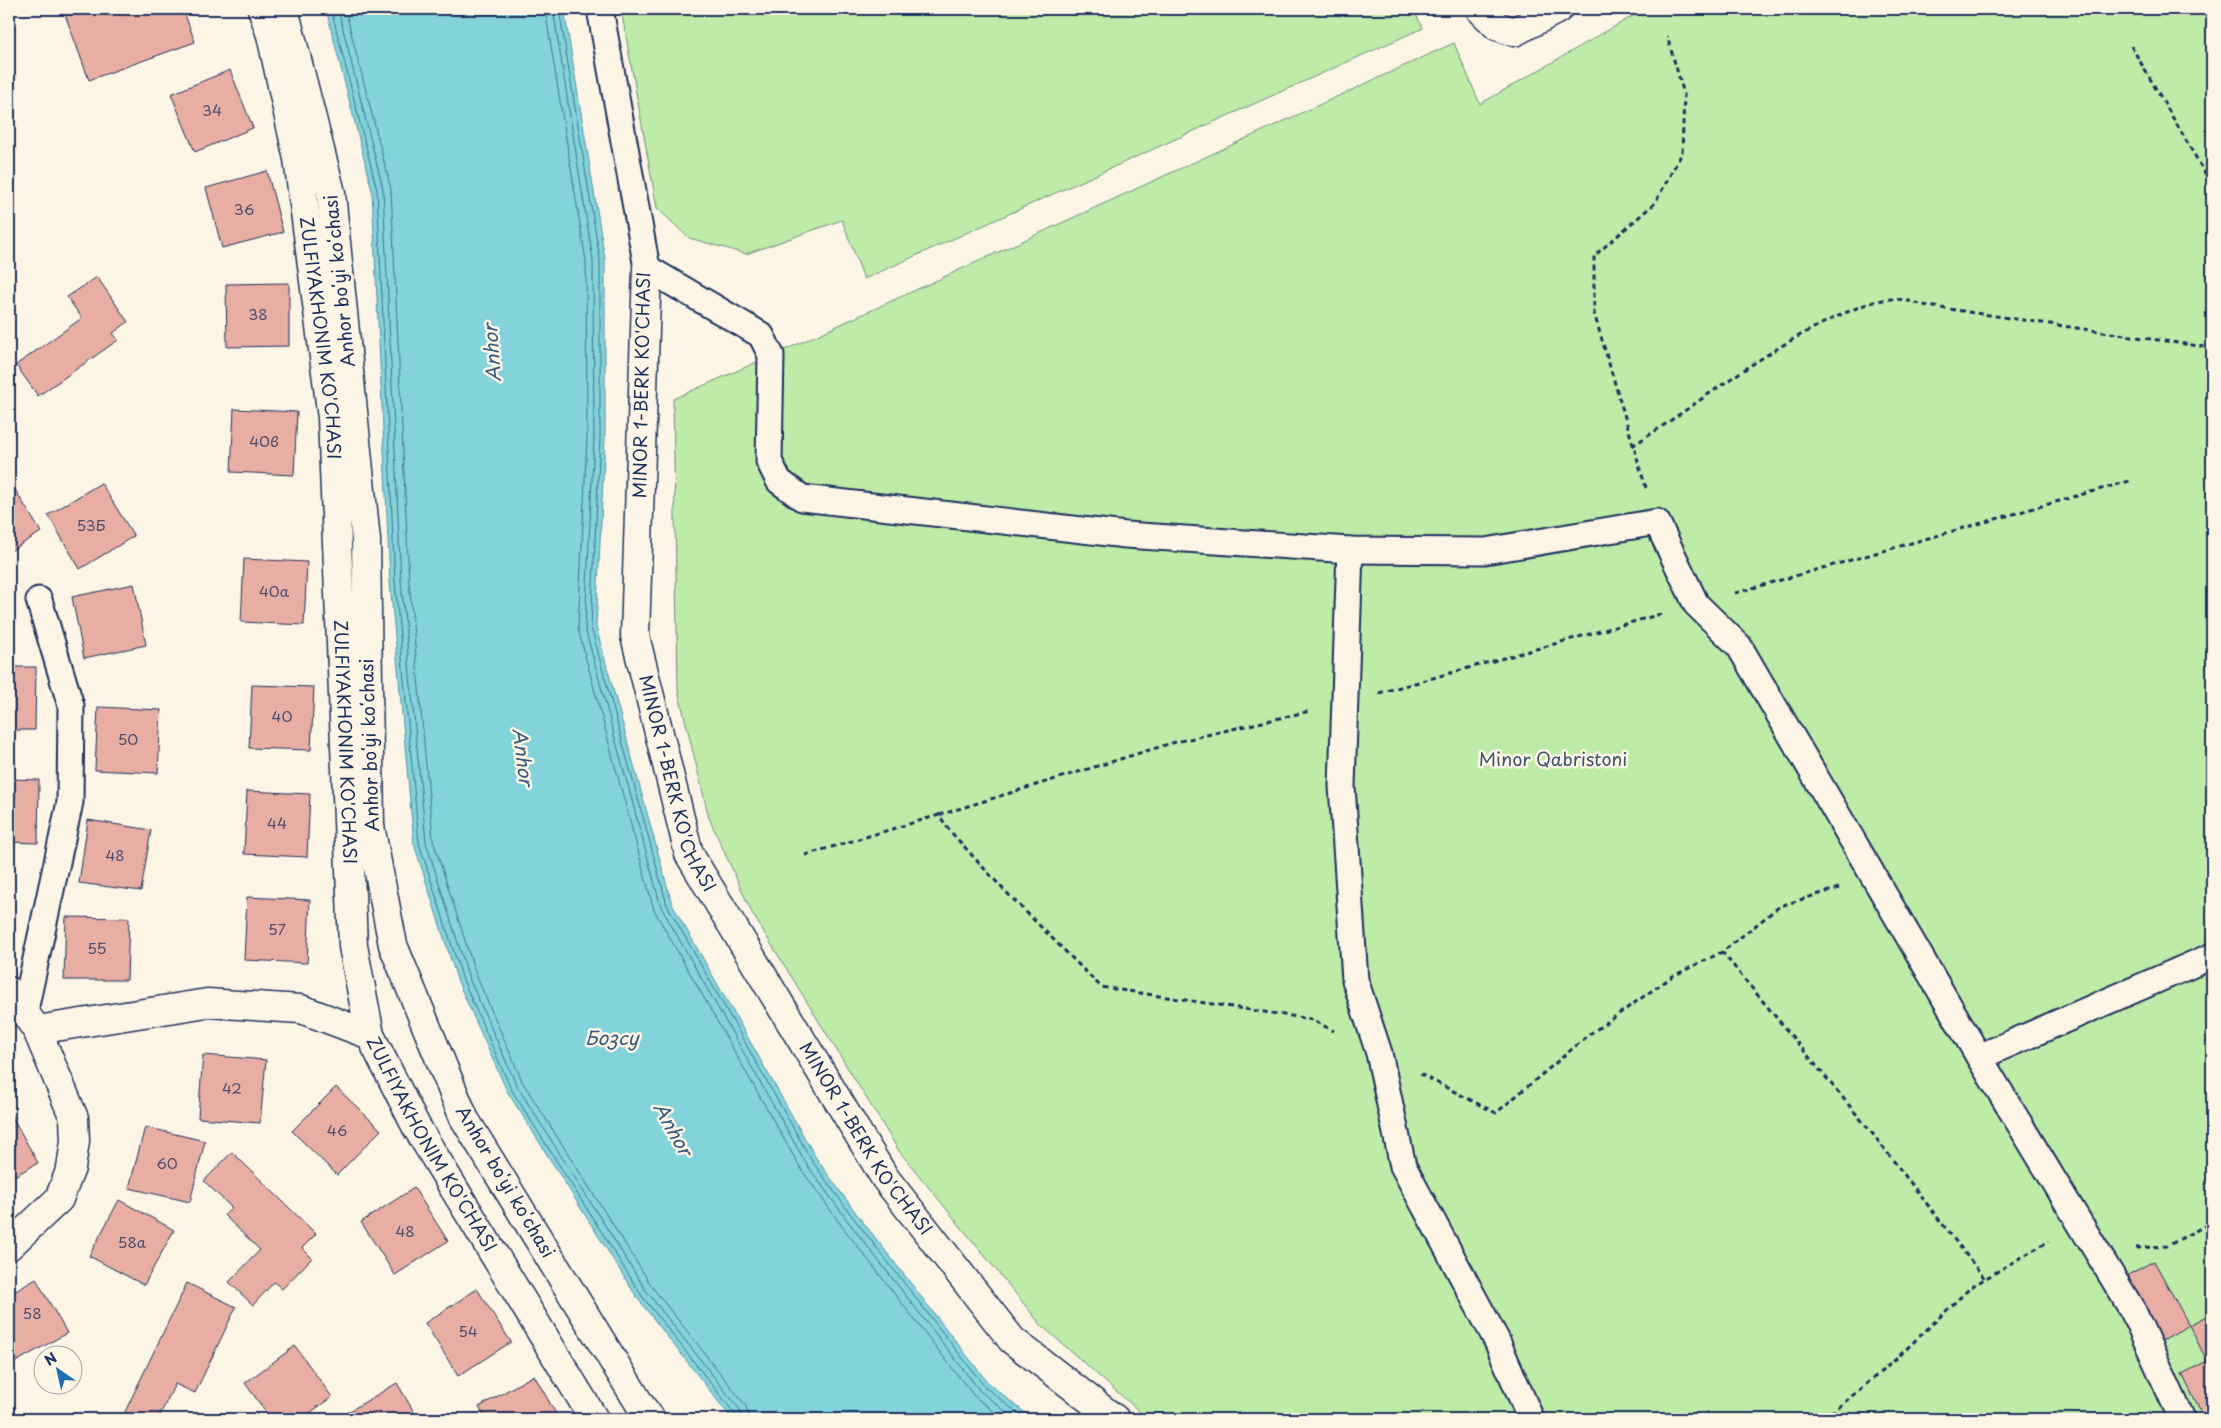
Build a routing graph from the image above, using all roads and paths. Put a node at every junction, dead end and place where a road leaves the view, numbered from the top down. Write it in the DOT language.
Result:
graph roads {
  1 [pos="262,9"];
  2 [pos="284,9"];
  3 [pos="600,9"];
  4 [pos="1558,9"];
  5 [pos="1488,17"];
  6 [pos="1668,36"];
  7 [pos="2131,46"];
  8 [pos="2212,185"];
  9 [pos="646,268"];
  10 [pos="2212,348"];
  11 [pos="1632,446"];
  12 [pos="2134,480"];
  13 [pos="1657,522"];
  14 [pos="1350,550"];
  15 [pos="39,600"];
  16 [pos="1696,604"];
  17 [pos="805,855"];
  18 [pos="1874,877"];
  19 [pos="1722,952"];
  20 [pos="2212,956"];
  21 [pos="24,1010"];
  22 [pos="370,1035"];
  23 [pos="1379,1054"];
  24 [pos="1980,1057"];
  25 [pos="2212,1222"];
  26 [pos="2080,1223"];
  27 [pos="9,1246"];
  28 [pos="2096,1250"];
  29 [pos="1986,1279"];
  30 [pos="594,1419"];
  31 [pos="651,1419"];
  32 [pos="1115,1419"];
  33 [pos="1531,1419"];
  34 [pos="1824,1419"];
  35 [pos="2182,1419"];
  1 -- 22 [label="street, ZULFIYAKHONIM KO'CHASI"];
  2 -- 31 [label="street, Anhor boʻyi koʻchasi"];
  3 -- 9 [label="lane, MINOR 1-BERK KO'CHASI"];
  4 -- 5 [label="street"];
  6 -- 11 [label="path"];
  7 -- 8 [label="path"];
  9 -- 14 [label="lane"];
  9 -- 32 [label="street, MINOR 1-BERK KO'CHASI"];
  10 -- 11 [label="path"];
  11 -- 13 [label="path"];
  12 -- 16 [label="path"];
  13 -- 14 [label="lane"];
  13 -- 16 [label="lane"];
  14 -- 23 [label="lane"];
  15 -- 21 [label="lane"];
  16 -- 18 [label="lane"];
  17 -- 23 [label="path"];
  18 -- 19 [label="path"];
  18 -- 24 [label="lane"];
  19 -- 23 [label="path"];
  19 -- 29 [label="path"];
  20 -- 24 [label="lane"];
  21 -- 22 [label="street"];
  21 -- 27 [label="street"];
  22 -- 30 [label="street, ZULFIYAKHONIM KO'CHASI"];
  23 -- 33 [label="lane"];
  24 -- 26 [label="lane"];
  25 -- 28 [label="path"];
  26 -- 28 [label="lane"];
  26 -- 29 [label="path"];
  28 -- 35 [label="lane"];
  29 -- 34 [label="path"];
}
